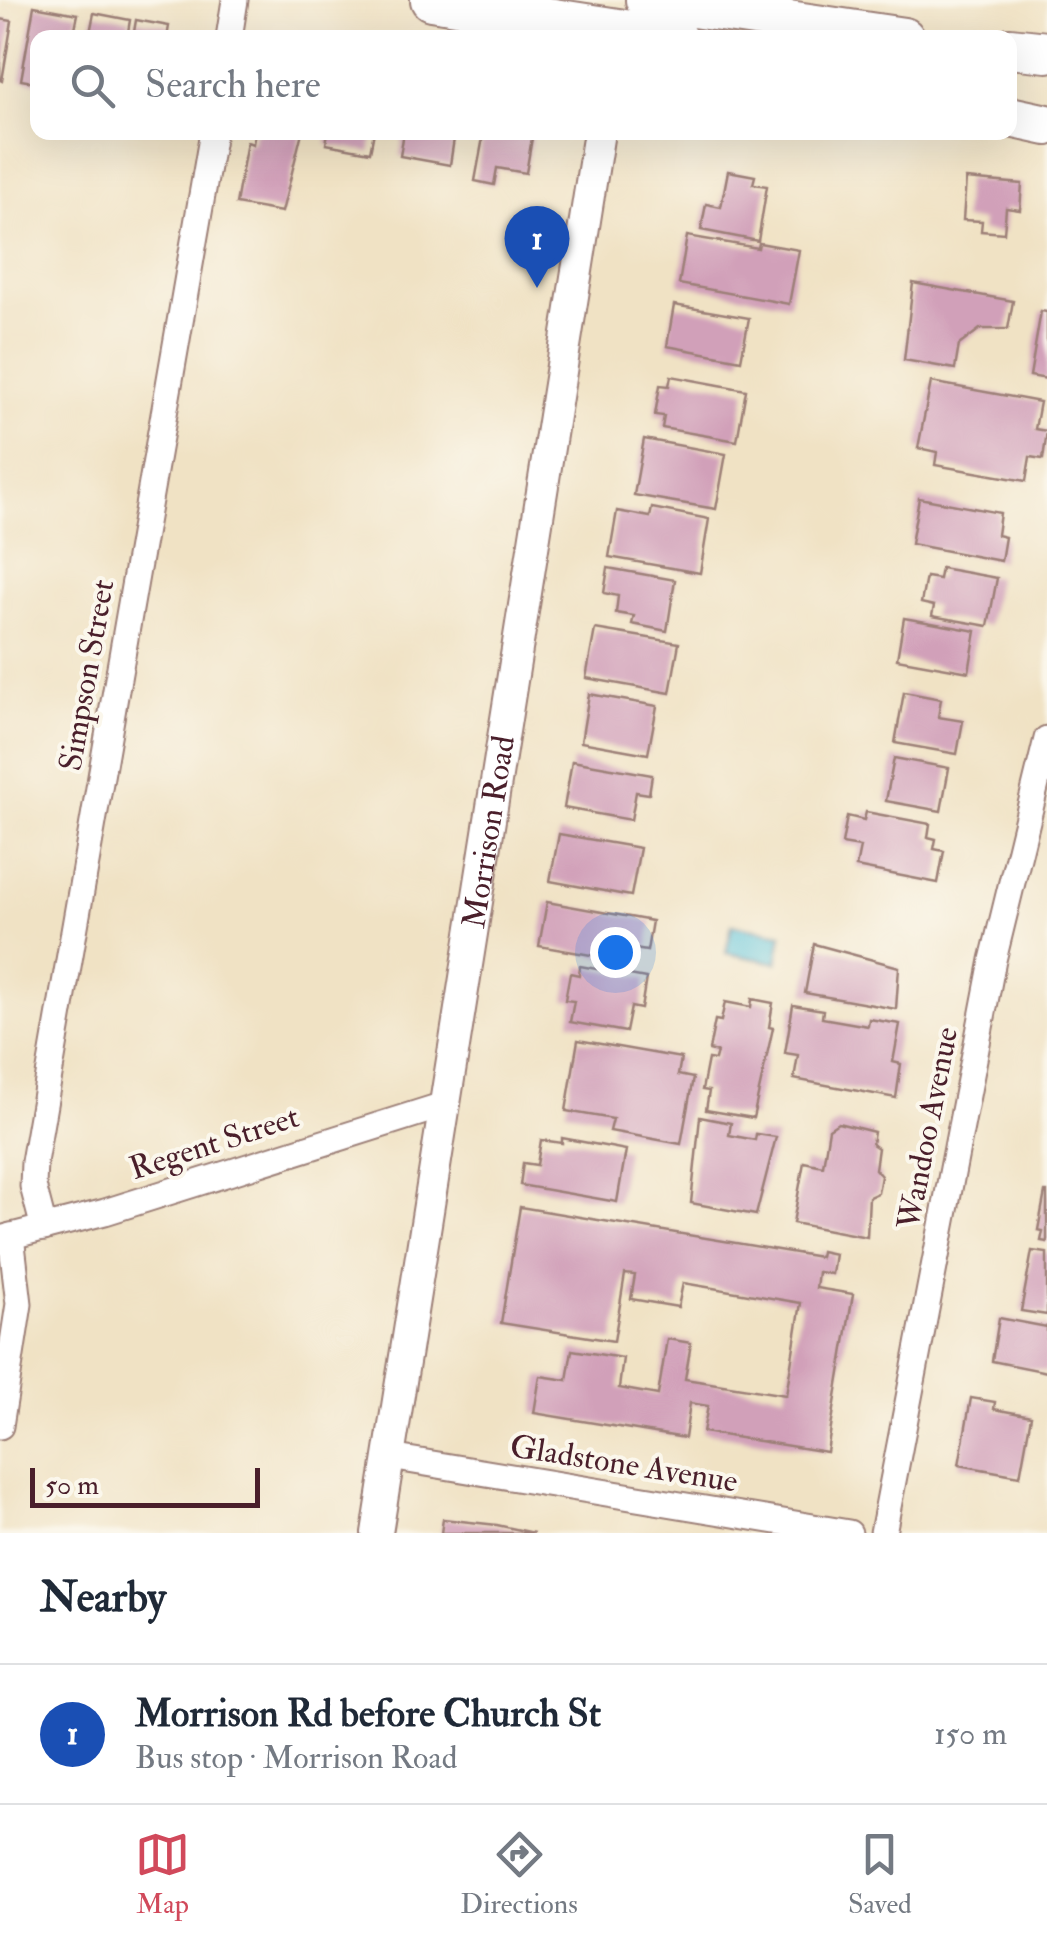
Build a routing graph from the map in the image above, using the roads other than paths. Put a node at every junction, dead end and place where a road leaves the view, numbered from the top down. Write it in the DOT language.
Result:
graph roads {
  1 [pos="235,0"];
  2 [pos="431,0"];
  3 [pos="646,0"];
  4 [pos="617,22"];
  5 [pos="230,30"];
  6 [pos="646,30"];
  7 [pos="849,30"];
  8 [pos="1017,49"];
  9 [pos="1047,52"];
  10 [pos="1017,92"];
  11 [pos="1047,97"];
  12 [pos="1017,118"];
  13 [pos="1047,124"];
  14 [pos="212,140"];
  15 [pos="599,140"];
  16 [pos="1047,738"];
  17 [pos="447,1104"];
  18 [pos="44,1228"];
  19 [pos="6,1237"];
  20 [pos="0,1426"];
  21 [pos="390,1457"];
  22 [pos="377,1533"];
  23 [pos="849,1533"];
  24 [pos="883,1533"];
  1 -- 5 [label="street"];
  2 -- 4 [label="highway"];
  3 -- 7 [label="highway"];
  4 -- 6 [label="highway"];
  8 -- 9 [label="highway"];
  10 -- 11 [label="highway"];
  12 -- 13 [label="highway"];
  14 -- 18 [label="street, Simpson Street"];
  15 -- 17 [label="street, Morrison Road"];
  16 -- 24 [label="street, Wandoo Avenue"];
  17 -- 18 [label="street, Regent Street"];
  17 -- 21 [label="street, Morrison Road"];
  18 -- 19 [label="street, Regent Street"];
  19 -- 20 [label="street"];
  21 -- 22 [label="street, Morrison Road"];
  21 -- 23 [label="street, Gladstone Avenue"];
}
